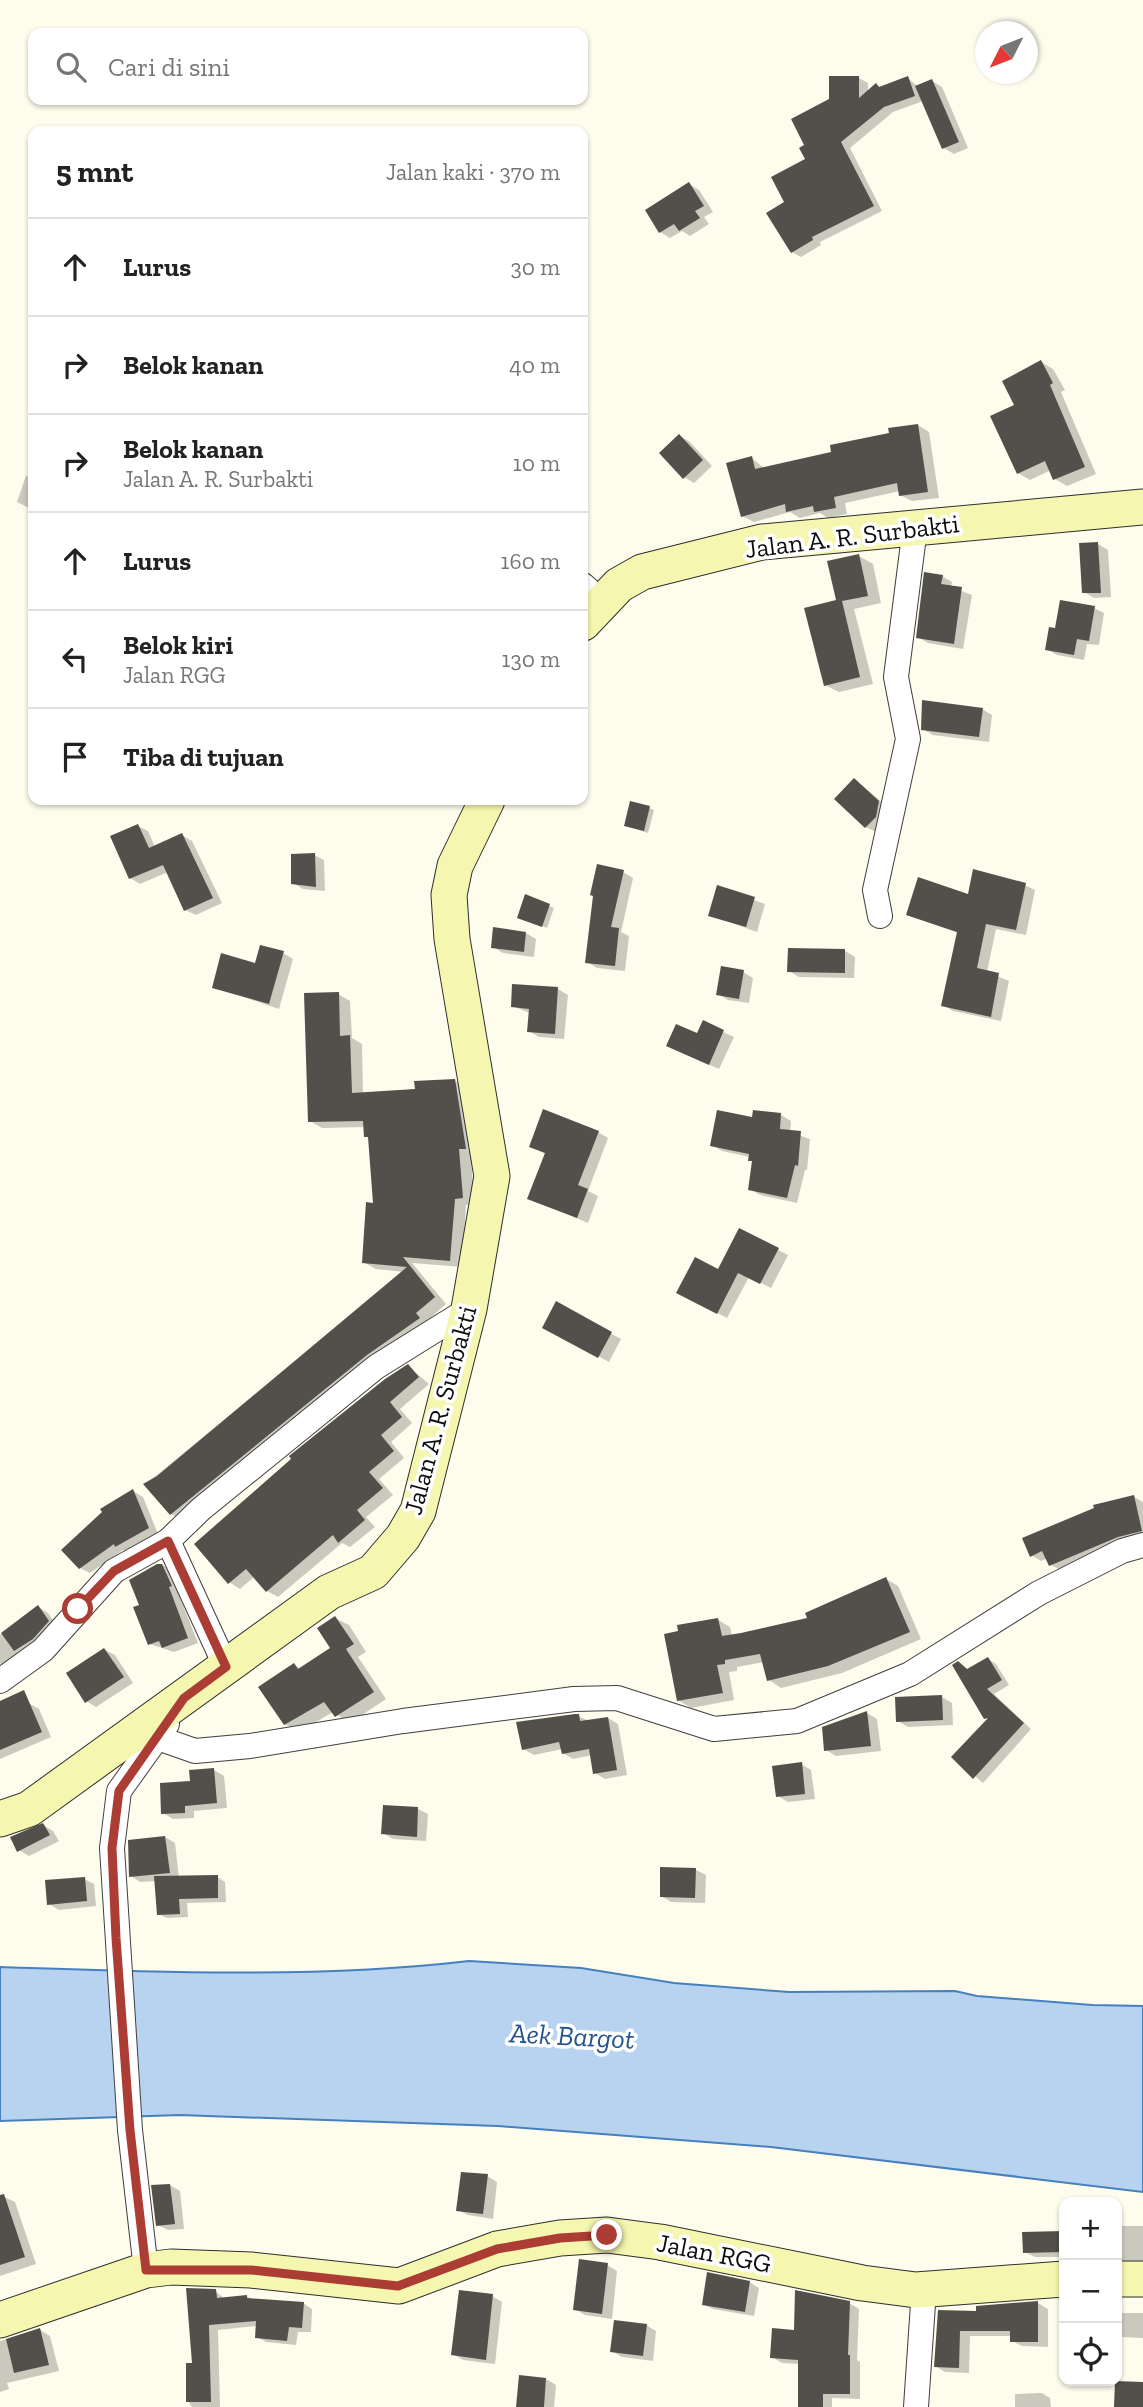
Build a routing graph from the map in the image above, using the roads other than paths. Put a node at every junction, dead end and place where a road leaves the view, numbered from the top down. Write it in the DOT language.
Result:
graph roads {
  1 [pos="1143,506"];
  2 [pos="915,528"];
  3 [pos="589,603"];
  4 [pos="485,805"];
  5 [pos="880,916"];
  6 [pos="469,1309"];
  7 [pos="168,1541"];
  8 [pos="1143,1545"];
  9 [pos="226,1667"];
  10 [pos="0,1681"];
  11 [pos="184,1698"];
  12 [pos="158,1738"];
  13 [pos="0,1819"];
  14 [pos="146,2270"];
  15 [pos="1143,2278"];
  16 [pos="1059,2279"];
  17 [pos="1122,2279"];
  18 [pos="924,2289"];
  19 [pos="0,2320"];
  20 [pos="916,2407"];
  1 -- 2 [label="main road, Jalan A. R. Surbakti"];
  2 -- 3 [label="main road, Jalan A. R. Surbakti"];
  2 -- 5 [label="street"];
  4 -- 6 [label="main road, Jalan A. R. Surbakti"];
  6 -- 7 [label="street"];
  6 -- 9 [label="main road, Jalan A. R. Surbakti"];
  7 -- 9 [label="street"];
  7 -- 10 [label="street"];
  8 -- 12 [label="street"];
  9 -- 11 [label="main road, Jalan A. R. Surbakti"];
  11 -- 12 [label="street"];
  11 -- 13 [label="main road, Jalan A. R. Surbakti"];
  12 -- 14 [label="street"];
  14 -- 18 [label="main road, Jalan RGG"];
  14 -- 19 [label="main road, Jalan RGG"];
  15 -- 17 [label="main road"];
  16 -- 18 [label="main road, Jalan RGG"];
  18 -- 20 [label="street"];
}
